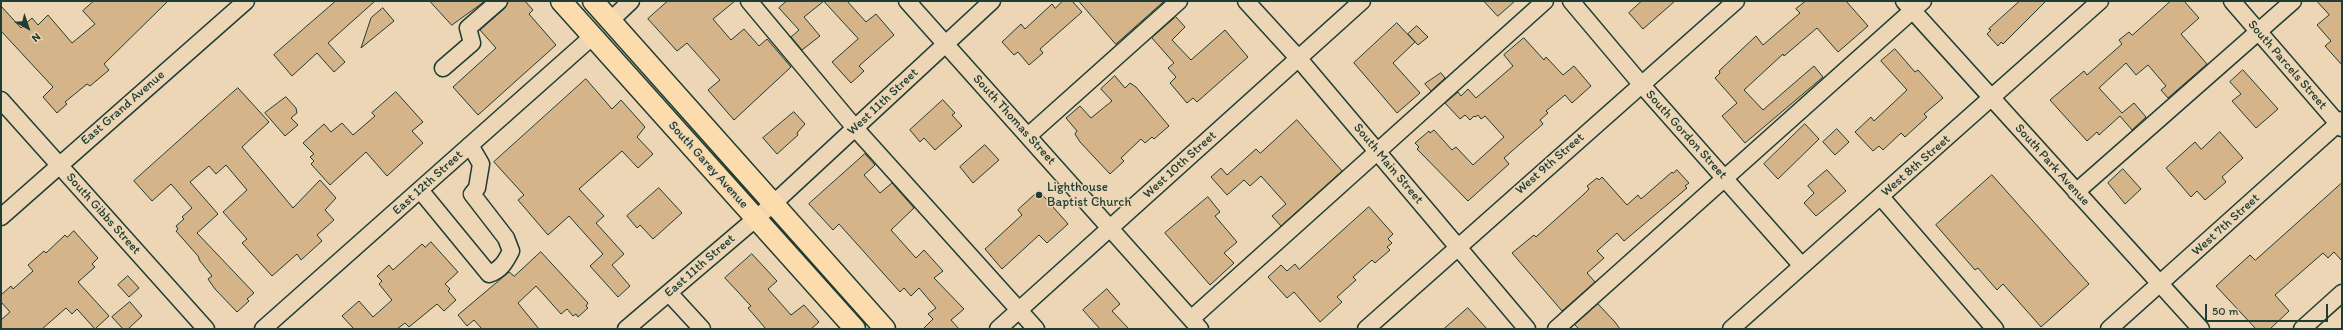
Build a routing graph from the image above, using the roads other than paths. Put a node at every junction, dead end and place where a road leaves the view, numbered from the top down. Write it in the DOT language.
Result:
graph roads {
  1 [pos="246,1"];
  2 [pos="500,1"];
  3 [pos="561,1"];
  4 [pos="593,1"];
  5 [pos="632,1"];
  6 [pos="749,1"];
  7 [pos="907,1"];
  8 [pos="992,1"];
  9 [pos="1178,1"];
  10 [pos="1246,1"];
  11 [pos="1362,1"];
  12 [pos="1545,1"];
  13 [pos="1571,1"];
  14 [pos="1736,1"];
  15 [pos="2100,1"];
  16 [pos="2232,1"];
  17 [pos="2293,1"];
  18 [pos="1913,4"];
  19 [pos="610,21"];
  20 [pos="2258,31"];
  21 [pos="593,36"];
  22 [pos="945,44"];
  23 [pos="1300,59"];
  24 [pos="443,68"];
  25 [pos="1641,84"];
  26 [pos="1,100"];
  27 [pos="1991,100"];
  28 [pos="2340,124"];
  29 [pos="855,128"];
  30 [pos="1028,136"];
  31 [pos="470,146"];
  32 [pos="1378,152"];
  33 [pos="59,164"];
  34 [pos="1724,178"];
  35 [pos="420,190"];
  36 [pos="2076,192"];
  37 [pos="1881,197"];
  38 [pos="774,203"];
  39 [pos="1,216"];
  40 [pos="756,218"];
  41 [pos="1110,228"];
  42 [pos="1457,246"];
  43 [pos="1802,266"];
  44 [pos="2160,285"];
  45 [pos="669,292"];
  46 [pos="2342,293"];
  47 [pos="1019,310"];
  48 [pos="1195,324"];
  49 [pos="206,329"];
  50 [pos="263,329"];
  51 [pos="626,329"];
  52 [pos="702,329"];
  53 [pos="855,329"];
  54 [pos="886,329"];
  55 [pos="998,329"];
  56 [pos="1036,329"];
  57 [pos="1366,329"];
  58 [pos="1527,329"];
  59 [pos="1556,329"];
  60 [pos="1731,329"];
  61 [pos="1995,329"];
  62 [pos="2109,329"];
  63 [pos="2201,329"];
  64 [pos="2302,329"];
  1 -- 33 [label="street, East Grand Avenue"];
  2 -- 24 [label="street"];
  3 -- 21 [label="main road, South Garey Avenue"];
  4 -- 19 [label="main road, South Garey Avenue"];
  5 -- 19 [label="street"];
  6 -- 29 [label="street"];
  7 -- 22 [label="street, South Thomas Street"];
  8 -- 22 [label="street, West 11th Street"];
  9 -- 30 [label="street"];
  10 -- 23 [label="street, South Main Street"];
  11 -- 23 [label="street, West 10th Street"];
  12 -- 32 [label="street"];
  13 -- 25 [label="street, South Gordon Street"];
  14 -- 25 [label="street, West 9th Street"];
  15 -- 27 [label="street, West 8th Street"];
  16 -- 20 [label="street, South Parcels Street"];
  17 -- 20 [label="street"];
  18 -- 27 [label="street, South Park Avenue"];
  18 -- 34 [label="street"];
  19 -- 38 [label="main road, South Garey Avenue"];
  20 -- 28 [label="street, South Parcels Street"];
  20 -- 36 [label="street"];
  21 -- 31 [label="street, East 12th Street"];
  21 -- 40 [label="main road, South Garey Avenue"];
  22 -- 29 [label="street, West 11th Street"];
  22 -- 30 [label="street, South Thomas Street"];
  23 -- 32 [label="street, South Main Street"];
  23 -- 41 [label="street, West 10th Street"];
  25 -- 34 [label="street, South Gordon Street"];
  25 -- 42 [label="street, West 9th Street"];
  26 -- 33 [label="street, South Gibbs Street"];
  27 -- 36 [label="street, South Park Avenue"];
  27 -- 37 [label="street, West 8th Street"];
  28 -- 44 [label="street, West 7th Street"];
  29 -- 38 [label="street, West 11th Street"];
  29 -- 47 [label="street"];
  30 -- 41 [label="street, South Thomas Street"];
  31 -- 35 [label="street, East 12th Street"];
  31 -- 35 [label="street"];
  32 -- 42 [label="street, South Main Street"];
  32 -- 48 [label="street"];
  33 -- 39 [label="street, East Grand Avenue"];
  33 -- 49 [label="street, South Gibbs Street"];
  34 -- 43 [label="street, South Gordon Street"];
  34 -- 59 [label="street"];
  35 -- 50 [label="street, East 12th Street"];
  36 -- 44 [label="street, South Park Avenue"];
  37 -- 43 [label="street, West 8th Street"];
  37 -- 61 [label="street"];
  38 -- 40 [label="street, East 11th Street"];
  38 -- 54 [label="main road, South Garey Avenue"];
  40 -- 45 [label="street, East 11th Street"];
  40 -- 53 [label="main road, South Garey Avenue"];
  41 -- 47 [label="street, West 10th Street"];
  41 -- 48 [label="street, South Thomas Street"];
  42 -- 57 [label="street, West 9th Street"];
  42 -- 58 [label="street, South Main Street"];
  43 -- 60 [label="street, West 8th Street"];
  44 -- 62 [label="street, West 7th Street"];
  44 -- 63 [label="street, South Park Avenue"];
  45 -- 51 [label="street, East 11th Street"];
  45 -- 52 [label="street"];
  46 -- 64 [label="street"];
  47 -- 55 [label="street, West 10th Street"];
  47 -- 56 [label="street"];
}
